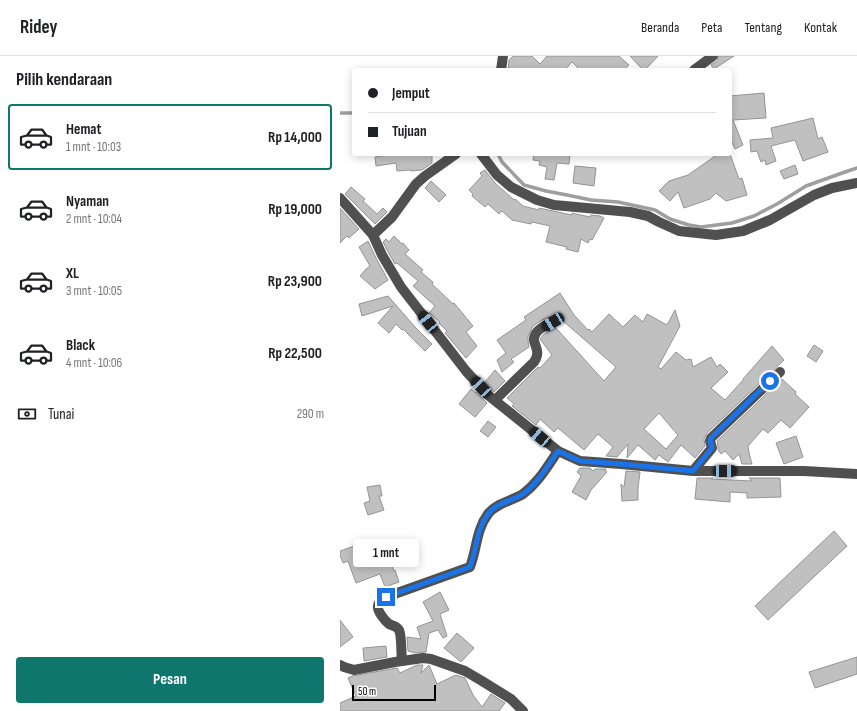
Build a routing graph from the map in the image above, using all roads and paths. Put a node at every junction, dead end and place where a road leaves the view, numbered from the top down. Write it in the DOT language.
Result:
graph roads {
  1 [pos="503,56"];
  2 [pos="713,56"];
  3 [pos="698,63"];
  4 [pos="501,68"];
  5 [pos="453,156"];
  6 [pos="482,156"];
  7 [pos="857,183"];
  8 [pos="340,198"];
  9 [pos="373,235"];
  10 [pos="553,322"];
  11 [pos="780,372"];
  12 [pos="495,400"];
  13 [pos="558,451"];
  14 [pos="693,471"];
  15 [pos="857,474"];
  16 [pos="402,661"];
  17 [pos="340,665"];
  18 [pos="523,711"];
  1 -- 4 [label="street"];
  2 -- 3 [label="street"];
  5 -- 9 [label="street"];
  6 -- 7 [label="street"];
  8 -- 9 [label="street"];
  9 -- 12 [label="street"];
  10 -- 12 [label="street"];
  11 -- 14 [label="street"];
  12 -- 13 [label="street"];
  13 -- 14 [label="street"];
  13 -- 16 [label="street"];
  14 -- 15 [label="street"];
  16 -- 17 [label="street"];
  16 -- 18 [label="street"];
}
